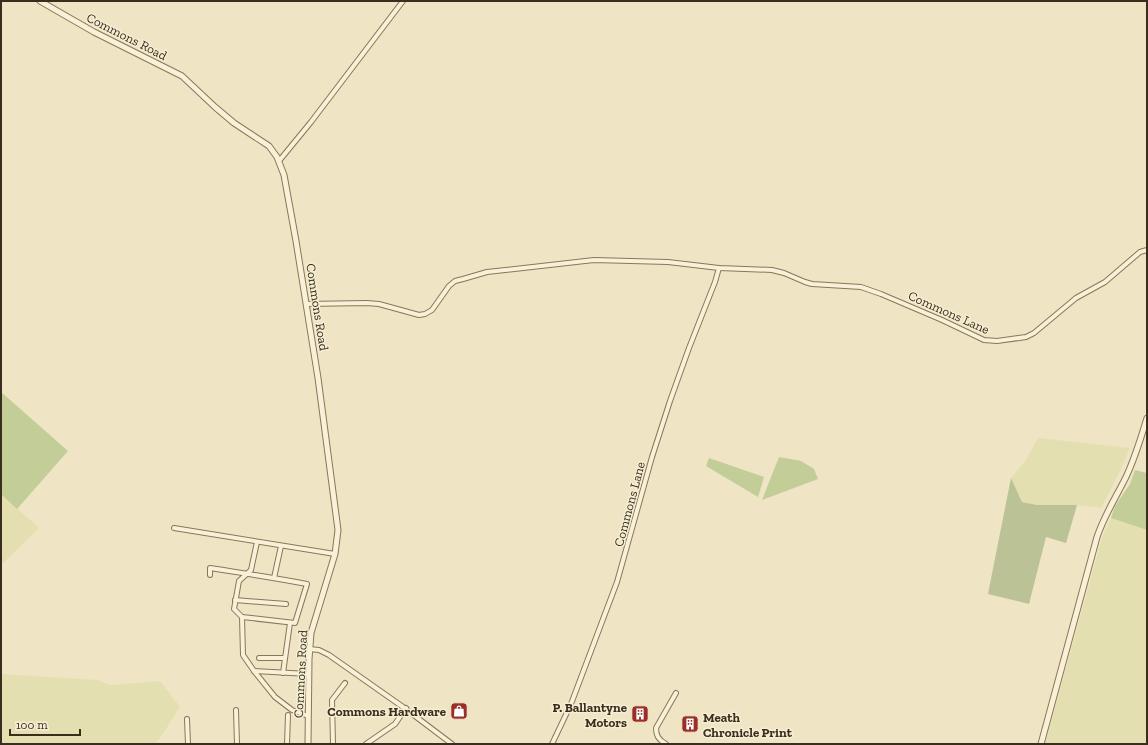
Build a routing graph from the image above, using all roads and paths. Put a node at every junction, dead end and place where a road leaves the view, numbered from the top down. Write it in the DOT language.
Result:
graph roads {
  1 [pos="40,1"];
  2 [pos="403,1"];
  3 [pos="279,161"];
  4 [pos="1147,250"];
  5 [pos="720,268"];
  6 [pos="306,304"];
  7 [pos="1147,418"];
  8 [pos="174,528"];
  9 [pos="257,542"];
  10 [pos="281,546"];
  11 [pos="335,554"];
  12 [pos="247,574"];
  13 [pos="210,575"];
  14 [pos="274,578"];
  15 [pos="235,600"];
  16 [pos="286,604"];
  17 [pos="242,617"];
  18 [pos="290,623"];
  19 [pos="309,649"];
  20 [pos="259,658"];
  21 [pos="285,658"];
  22 [pos="254,671"];
  23 [pos="282,673"];
  24 [pos="308,674"];
  25 [pos="345,683"];
  26 [pos="676,693"];
  27 [pos="406,708"];
  28 [pos="236,710"];
  29 [pos="288,715"];
  30 [pos="308,716"];
  31 [pos="187,719"];
  32 [pos="188,744"];
  33 [pos="237,744"];
  34 [pos="287,744"];
  35 [pos="308,744"];
  36 [pos="333,744"];
  37 [pos="366,744"];
  38 [pos="452,744"];
  39 [pos="552,744"];
  40 [pos="666,744"];
  41 [pos="1041,744"];
  1 -- 3 [label="street, Commons Road"];
  2 -- 3 [label="street"];
  3 -- 6 [label="street, Commons Road"];
  4 -- 5 [label="street, Commons Lane"];
  5 -- 6 [label="street, Commons Lane"];
  5 -- 39 [label="street, Commons Lane"];
  6 -- 11 [label="street, Commons Road"];
  7 -- 41 [label="street"];
  8 -- 9 [label="street"];
  9 -- 10 [label="street"];
  9 -- 12 [label="street"];
  10 -- 11 [label="street"];
  10 -- 14 [label="street"];
  11 -- 19 [label="street, Commons Road"];
  12 -- 13 [label="street"];
  12 -- 14 [label="street"];
  12 -- 15 [label="street"];
  14 -- 18 [label="street"];
  15 -- 16 [label="street"];
  15 -- 17 [label="street"];
  17 -- 18 [label="street"];
  17 -- 22 [label="street"];
  18 -- 21 [label="street"];
  19 -- 24 [label="street, Commons Road"];
  19 -- 27 [label="street"];
  20 -- 21 [label="street"];
  21 -- 23 [label="street"];
  22 -- 23 [label="street"];
  22 -- 30 [label="street"];
  23 -- 24 [label="street"];
  24 -- 30 [label="street, Commons Road"];
  25 -- 36 [label="street"];
  26 -- 40 [label="street"];
  27 -- 37 [label="street"];
  27 -- 38 [label="street"];
  28 -- 33 [label="street"];
  29 -- 34 [label="street"];
  30 -- 35 [label="street, Commons Road"];
  31 -- 32 [label="street"];
}
